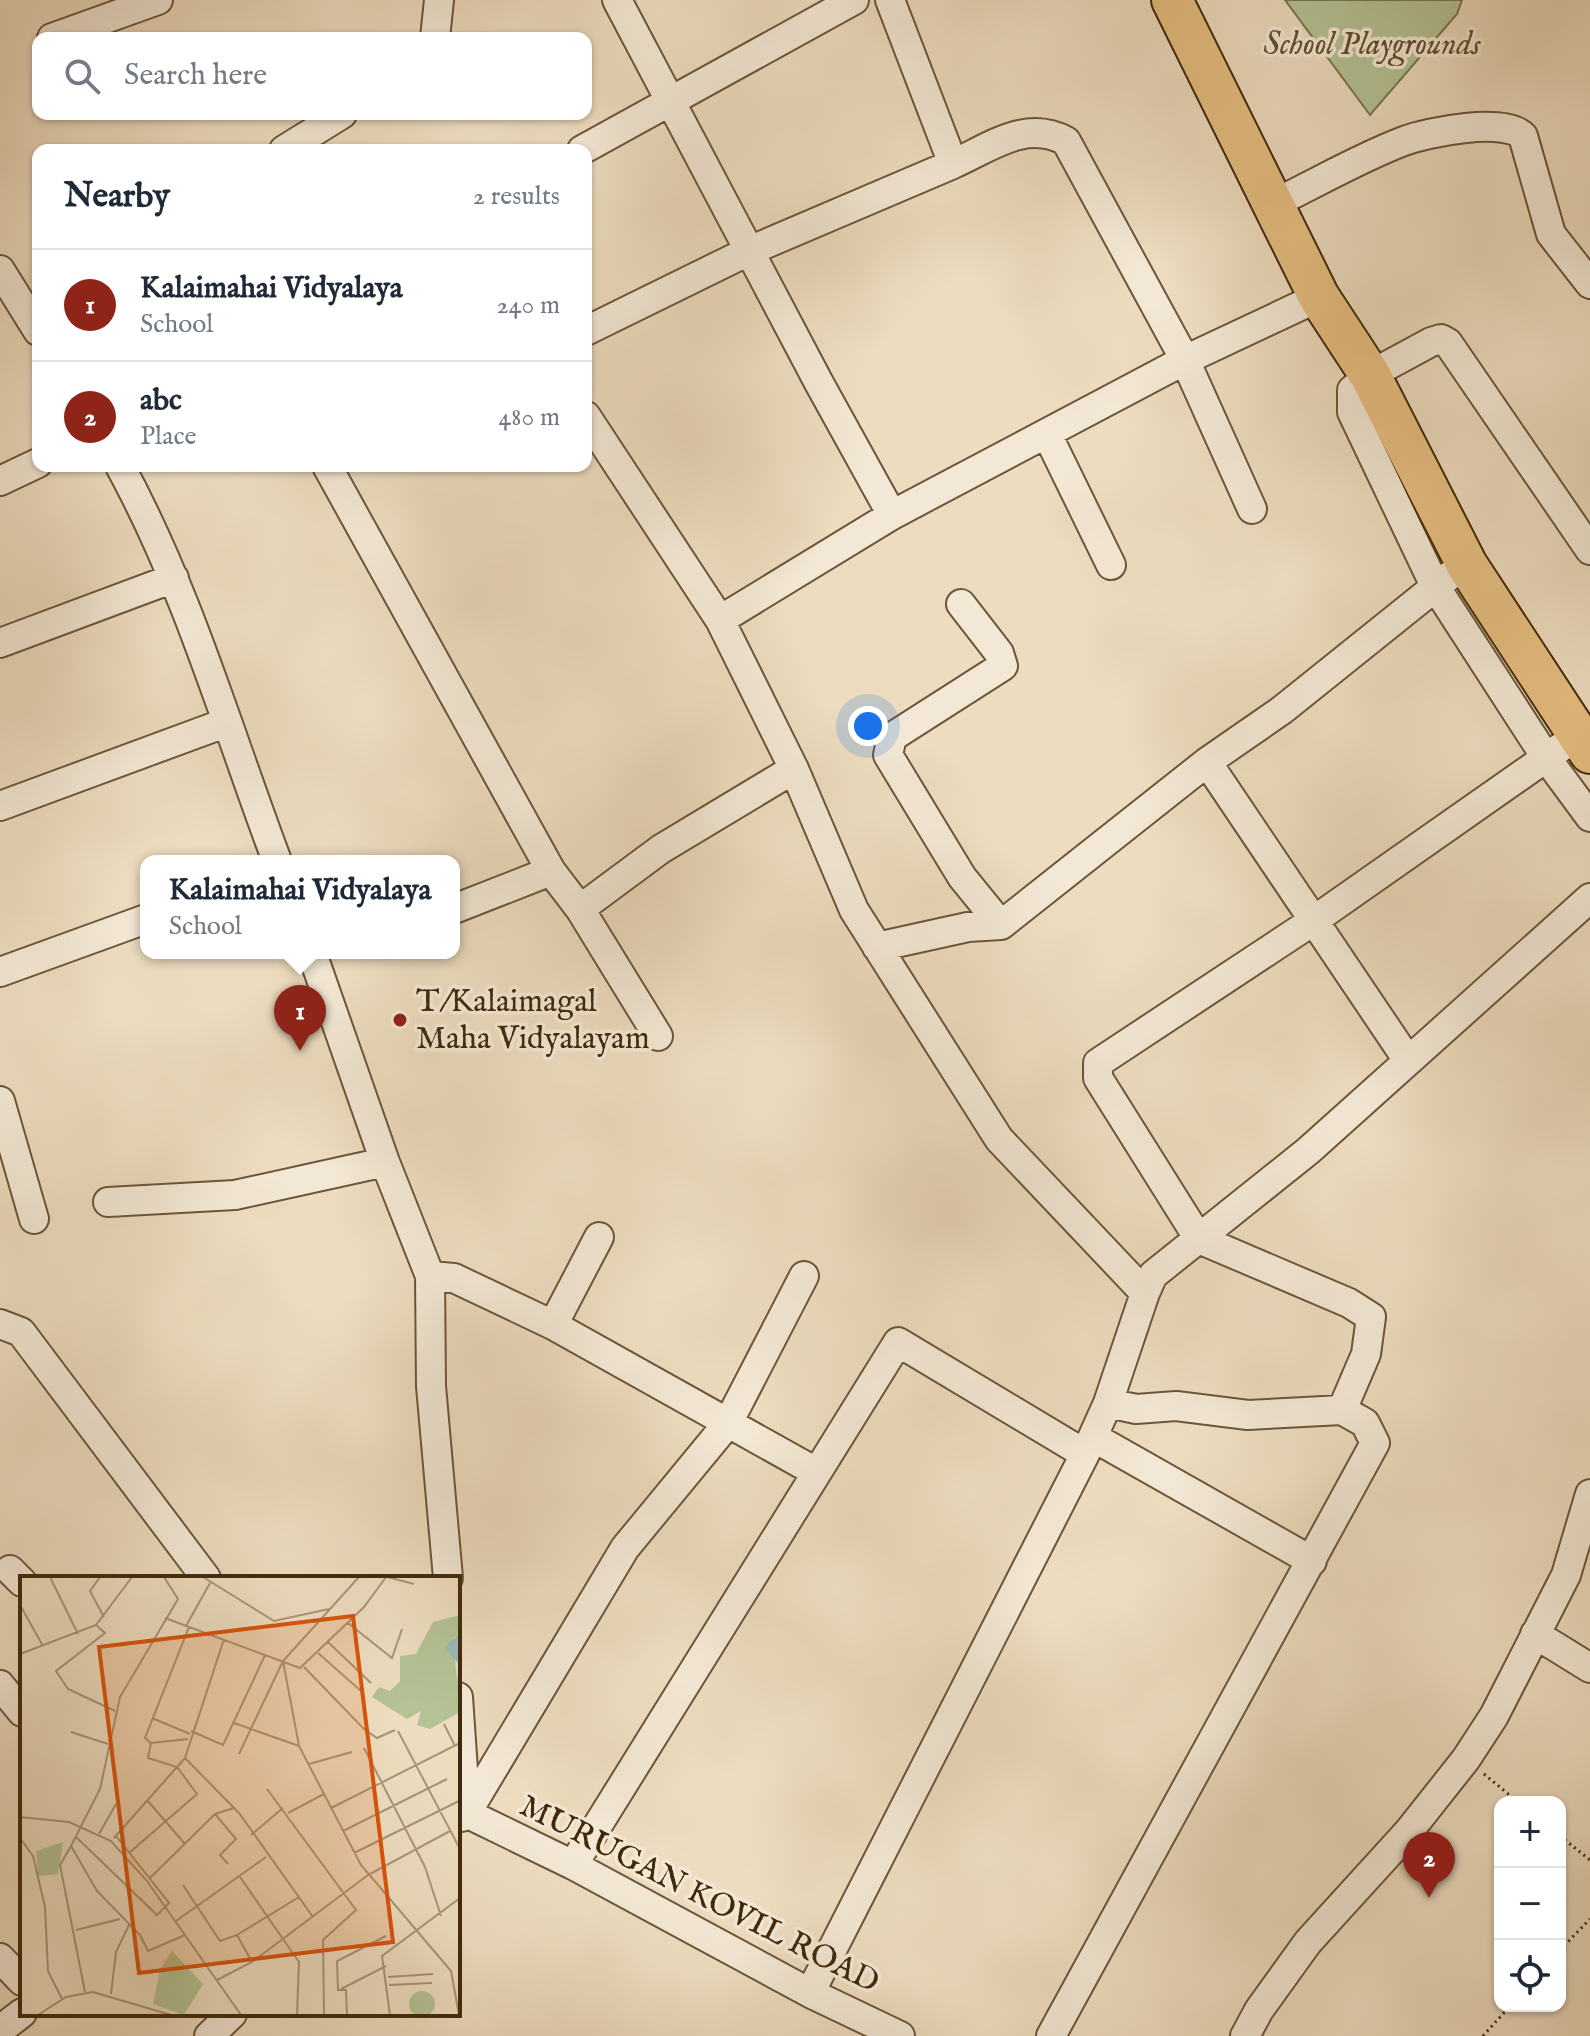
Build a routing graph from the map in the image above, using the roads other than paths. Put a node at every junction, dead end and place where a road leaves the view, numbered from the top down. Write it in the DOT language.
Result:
graph roads {
  1 [pos="158,0"];
  2 [pos="439,0"];
  3 [pos="617,0"];
  4 [pos="854,0"];
  5 [pos="890,0"];
  6 [pos="1172,0"];
  7 [pos="69,32"];
  8 [pos="436,32"];
  9 [pos="669,99"];
  10 [pos="332,120"];
  11 [pos="294,144"];
  12 [pos="592,144"];
  13 [pos="953,164"];
  14 [pos="1271,205"];
  15 [pos="749,251"];
  16 [pos="0,270"];
  17 [pos="1590,284"];
  18 [pos="1319,297"];
  19 [pos="32,321"];
  20 [pos="592,328"];
  21 [pos="1185,360"];
  22 [pos="1370,375"];
  23 [pos="592,425"];
  24 [pos="1047,434"];
  25 [pos="32,466"];
  26 [pos="123,472"];
  27 [pos="330,472"];
  28 [pos="0,481"];
  29 [pos="1252,509"];
  30 [pos="892,515"];
  31 [pos="1590,550"];
  32 [pos="1111,565"];
  33 [pos="1451,575"];
  34 [pos="174,578"];
  35 [pos="961,604"];
  36 [pos="720,620"];
  37 [pos="0,643"];
  38 [pos="225,723"];
  39 [pos="1570,748"];
  40 [pos="1207,762"];
  41 [pos="794,769"];
  42 [pos="0,806"];
  43 [pos="1590,817"];
  44 [pos="275,855"];
  45 [pos="551,871"];
  46 [pos="1590,898"];
  47 [pos="460,907"];
  48 [pos="580,909"];
  49 [pos="140,921"];
  50 [pos="1313,921"];
  51 [pos="1001,925"];
  52 [pos="877,947"];
  53 [pos="323,959"];
  54 [pos="0,972"];
  55 [pos="658,1036"];
  56 [pos="1407,1059"];
  57 [pos="0,1101"];
  58 [pos="385,1162"];
  59 [pos="108,1202"];
  60 [pos="34,1219"];
  61 [pos="599,1237"];
  62 [pos="1199,1239"];
  63 [pos="430,1276"];
  64 [pos="804,1276"];
  65 [pos="1145,1293"];
  66 [pos="0,1324"];
  67 [pos="553,1325"];
  68 [pos="1108,1403"];
  69 [pos="1342,1410"];
  70 [pos="728,1423"];
  71 [pos="1089,1446"];
  72 [pos="816,1472"];
  73 [pos="1590,1494"];
  74 [pos="1312,1561"];
  75 [pos="204,1576"];
  76 [pos="448,1576"];
  77 [pos="1535,1634"];
  78 [pos="1590,1668"];
  79 [pos="0,1685"];
  80 [pos="20,1710"];
  81 [pos="460,1775"];
  82 [pos="461,1814"];
  83 [pos="573,1865"];
  84 [pos="0,1958"];
  85 [pos="20,1979"];
  86 [pos="810,1993"];
  87 [pos="20,2015"];
  88 [pos="230,2016"];
  89 [pos="0,2030"];
  90 [pos="209,2036"];
  91 [pos="900,2036"];
  92 [pos="1051,2036"];
  93 [pos="1245,2036"];
  1 -- 7 [label="street"];
  2 -- 8 [label="street"];
  3 -- 9 [label="street"];
  4 -- 9 [label="street"];
  5 -- 13 [label="street"];
  6 -- 14 [label="highway"];
  9 -- 12 [label="street"];
  9 -- 15 [label="street"];
  10 -- 11 [label="street"];
  13 -- 15 [label="street"];
  13 -- 21 [label="street"];
  14 -- 17 [label="street"];
  14 -- 18 [label="highway"];
  15 -- 20 [label="street"];
  15 -- 30 [label="street"];
  16 -- 19 [label="street"];
  18 -- 21 [label="street"];
  18 -- 22 [label="highway"];
  21 -- 24 [label="street"];
  21 -- 29 [label="street"];
  22 -- 31 [label="street"];
  22 -- 33 [label="highway"];
  23 -- 36 [label="street"];
  24 -- 30 [label="street"];
  24 -- 32 [label="street"];
  25 -- 28 [label="street"];
  26 -- 34 [label="street"];
  27 -- 45 [label="street"];
  30 -- 36 [label="street"];
  33 -- 39 [label="highway"];
  33 -- 40 [label="street"];
  34 -- 37 [label="street"];
  34 -- 38 [label="street"];
  35 -- 51 [label="street"];
  36 -- 41 [label="street"];
  38 -- 42 [label="street"];
  38 -- 44 [label="street"];
  39 -- 43 [label="street"];
  39 -- 50 [label="street"];
  40 -- 50 [label="street"];
  40 -- 51 [label="street"];
  41 -- 48 [label="street"];
  41 -- 52 [label="street"];
  45 -- 47 [label="street"];
  45 -- 48 [label="street"];
  46 -- 56 [label="street"];
  48 -- 55 [label="street"];
  49 -- 54 [label="street"];
  50 -- 56 [label="street"];
  50 -- 62 [label="street"];
  51 -- 52 [label="street"];
  52 -- 65 [label="street"];
  53 -- 58 [label="street"];
  56 -- 62 [label="street"];
  57 -- 60 [label="street"];
  58 -- 59 [label="street"];
  58 -- 63 [label="street"];
  61 -- 67 [label="street"];
  62 -- 65 [label="street"];
  62 -- 69 [label="street"];
  63 -- 67 [label="street"];
  63 -- 76 [label="street"];
  64 -- 70 [label="street"];
  65 -- 68 [label="street"];
  66 -- 75 [label="street"];
  67 -- 70 [label="street"];
  68 -- 69 [label="street"];
  68 -- 71 [label="street"];
  69 -- 74 [label="street"];
  70 -- 72 [label="street"];
  70 -- 82 [label="street"];
  71 -- 72 [label="street"];
  71 -- 74 [label="street"];
  71 -- 86 [label="street"];
  72 -- 83 [label="street"];
  73 -- 77 [label="street"];
  74 -- 92 [label="street"];
  77 -- 78 [label="street"];
  77 -- 93 [label="street"];
  79 -- 80 [label="street"];
  81 -- 82 [label="street"];
  82 -- 83 [label="street, MURUGAN KOVIL ROAD"];
  83 -- 86 [label="street, MURUGAN KOVIL ROAD"];
  84 -- 85 [label="street"];
  86 -- 91 [label="street, MURUGAN KOVIL ROAD"];
  87 -- 89 [label="street"];
  88 -- 90 [label="street"];
}
